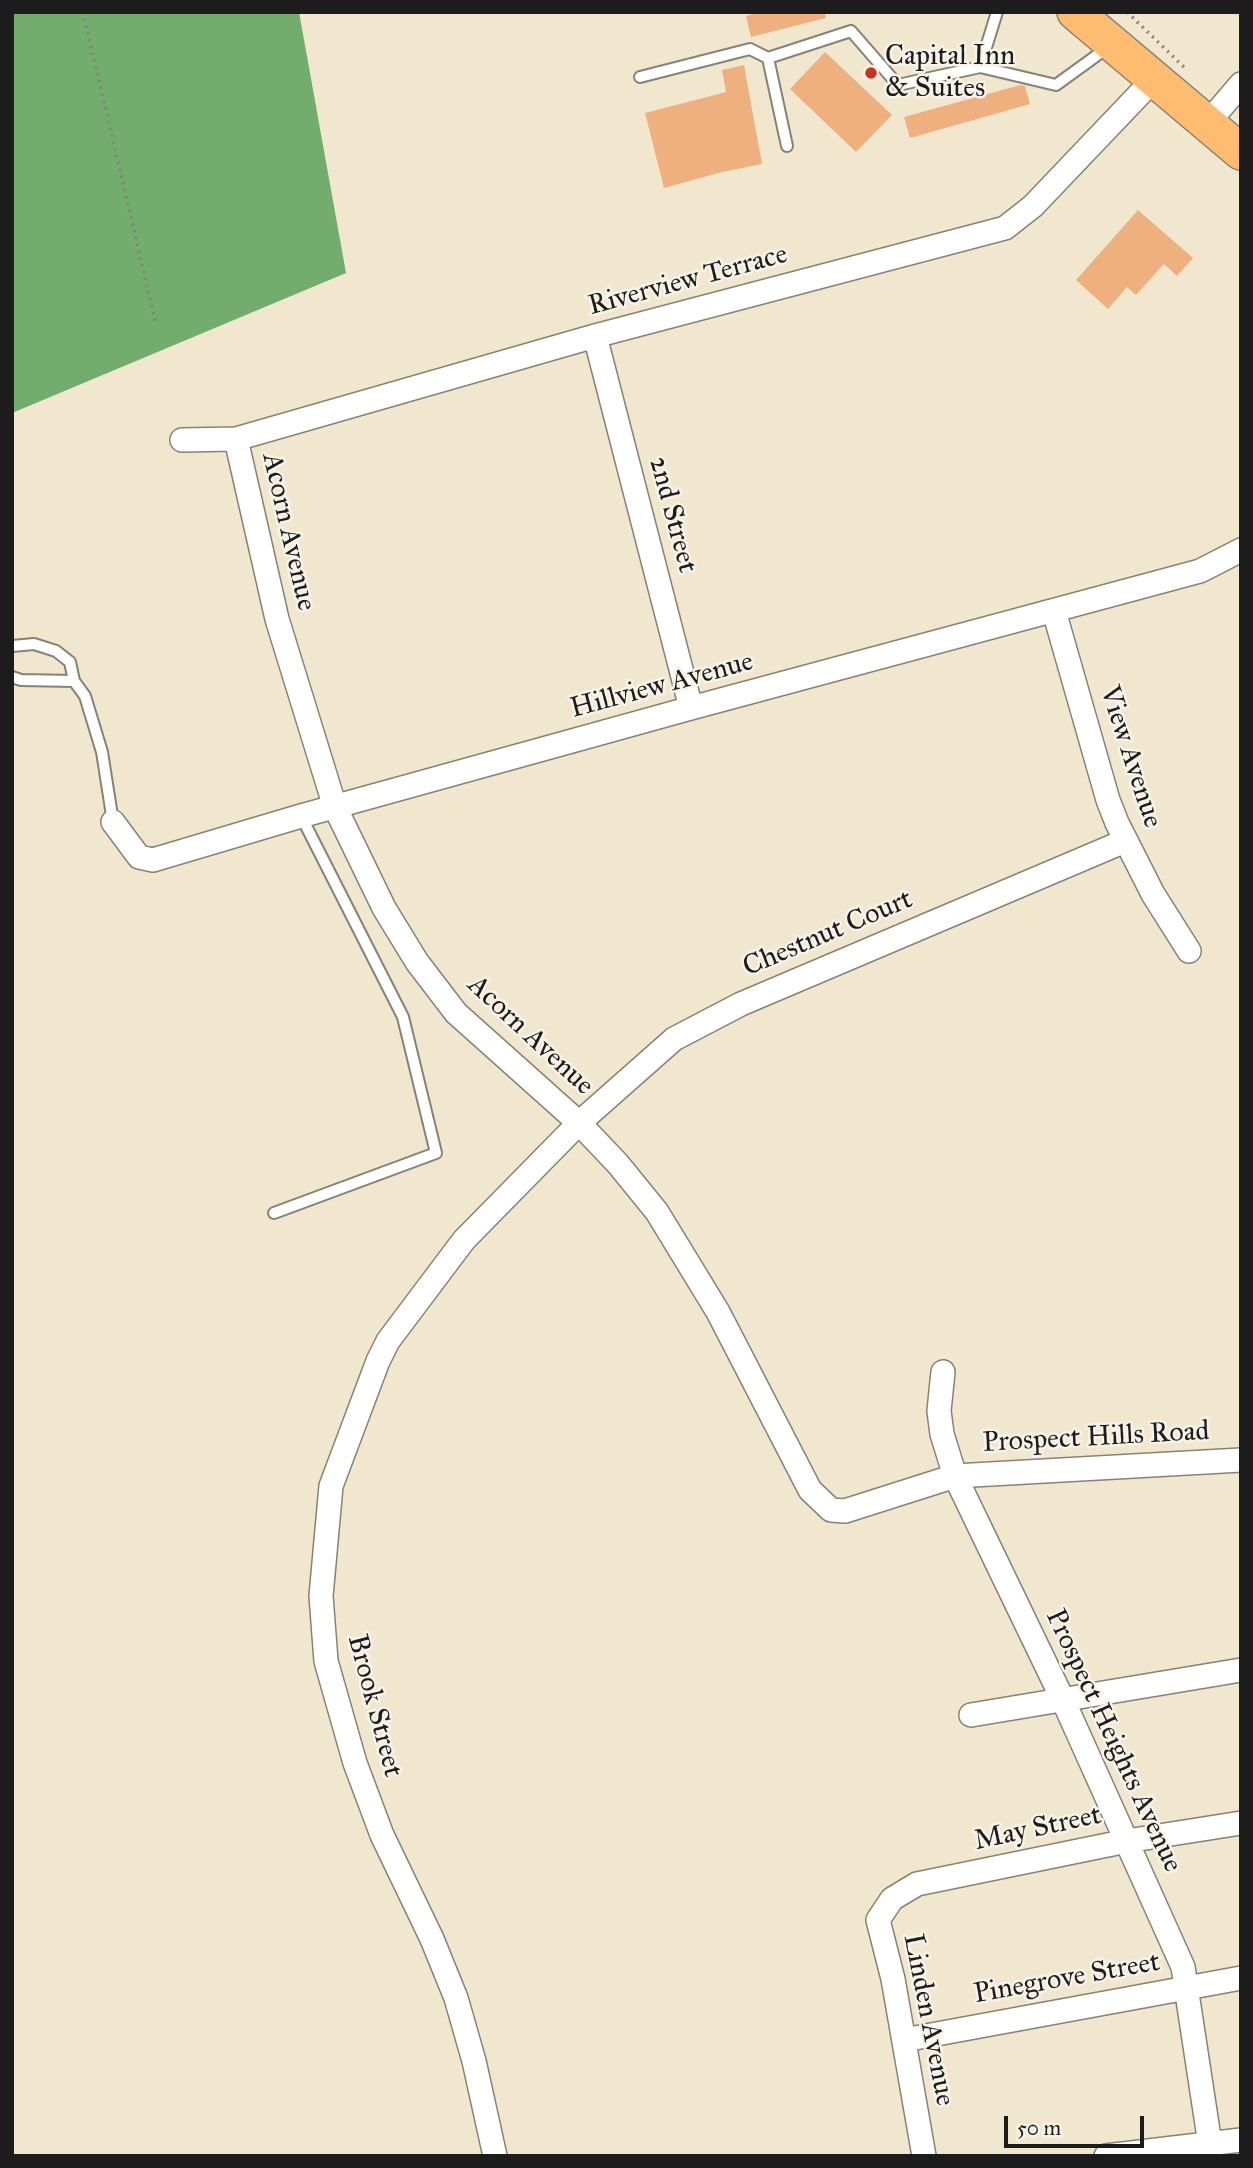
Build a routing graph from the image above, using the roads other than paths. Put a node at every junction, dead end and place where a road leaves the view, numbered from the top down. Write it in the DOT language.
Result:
graph roads {
  1 [pos="998,12"];
  2 [pos="1075,12"];
  3 [pos="1113,44"];
  4 [pos="768,58"];
  5 [pos="980,67"];
  6 [pos="640,77"];
  7 [pos="1154,79"];
  8 [pos="1241,84"];
  9 [pos="1207,124"];
  10 [pos="787,146"];
  11 [pos="1241,152"];
  12 [pos="595,337"];
  13 [pos="236,439"];
  14 [pos="182,440"];
  15 [pos="1241,550"];
  16 [pos="1054,611"];
  17 [pos="12,646"];
  18 [pos="12,677"];
  19 [pos="74,681"];
  20 [pos="691,708"];
  21 [pos="335,807"];
  22 [pos="301,816"];
  23 [pos="113,822"];
  24 [pos="1125,841"];
  25 [pos="1189,951"];
  26 [pos="579,1123"];
  27 [pos="274,1213"];
  28 [pos="943,1372"];
  29 [pos="1241,1460"];
  30 [pos="955,1476"];
  31 [pos="1241,1670"];
  32 [pos="1063,1700"];
  33 [pos="971,1715"];
  34 [pos="1241,1823"];
  35 [pos="1127,1841"];
  36 [pos="892,1899"];
  37 [pos="1241,1978"];
  38 [pos="1187,1987"];
  39 [pos="904,2040"];
  40 [pos="1241,2140"];
  41 [pos="1210,2144"];
  42 [pos="495,2156"];
  43 [pos="924,2156"];
  44 [pos="1106,2156"];
  1 -- 5 [label="lane"];
  2 -- 3 [label="main road"];
  3 -- 5 [label="lane"];
  3 -- 7 [label="main road"];
  4 -- 5 [label="lane"];
  4 -- 6 [label="lane"];
  4 -- 10 [label="lane"];
  7 -- 9 [label="main road"];
  7 -- 12 [label="street, Riverview Terrace"];
  8 -- 9 [label="street"];
  9 -- 11 [label="main road"];
  12 -- 13 [label="street, Riverview Terrace"];
  12 -- 20 [label="street, 2nd Street"];
  13 -- 14 [label="street, Riverview Terrace"];
  13 -- 21 [label="street, Acorn Avenue"];
  15 -- 16 [label="street, Hillview Avenue"];
  16 -- 20 [label="street, Hillview Avenue"];
  16 -- 24 [label="street, View Avenue"];
  17 -- 19 [label="lane"];
  18 -- 19 [label="lane"];
  19 -- 23 [label="lane"];
  20 -- 21 [label="street, Hillview Avenue"];
  21 -- 22 [label="street, Hillview Avenue"];
  21 -- 26 [label="street, Acorn Avenue"];
  22 -- 23 [label="street, Hillview Avenue"];
  22 -- 27 [label="lane"];
  24 -- 25 [label="street, View Avenue"];
  24 -- 26 [label="street, Chestnut Court"];
  26 -- 30 [label="street, Acorn Avenue"];
  26 -- 42 [label="street, Brook Street"];
  28 -- 30 [label="street, Prospect Heights Avenue"];
  29 -- 30 [label="street, Prospect Hills Road"];
  30 -- 32 [label="street, Prospect Heights Avenue"];
  31 -- 32 [label="street"];
  32 -- 33 [label="street"];
  32 -- 35 [label="street, Prospect Heights Avenue"];
  34 -- 35 [label="street, May Street"];
  35 -- 36 [label="street, May Street"];
  35 -- 38 [label="street, Prospect Heights Avenue"];
  36 -- 39 [label="street, Linden Avenue"];
  37 -- 38 [label="street, Pinegrove Street"];
  38 -- 39 [label="street, Pinegrove Street"];
  38 -- 41 [label="street, Prospect Heights Avenue"];
  39 -- 43 [label="street, Linden Avenue"];
  40 -- 41 [label="street"];
  41 -- 44 [label="street"];
}
